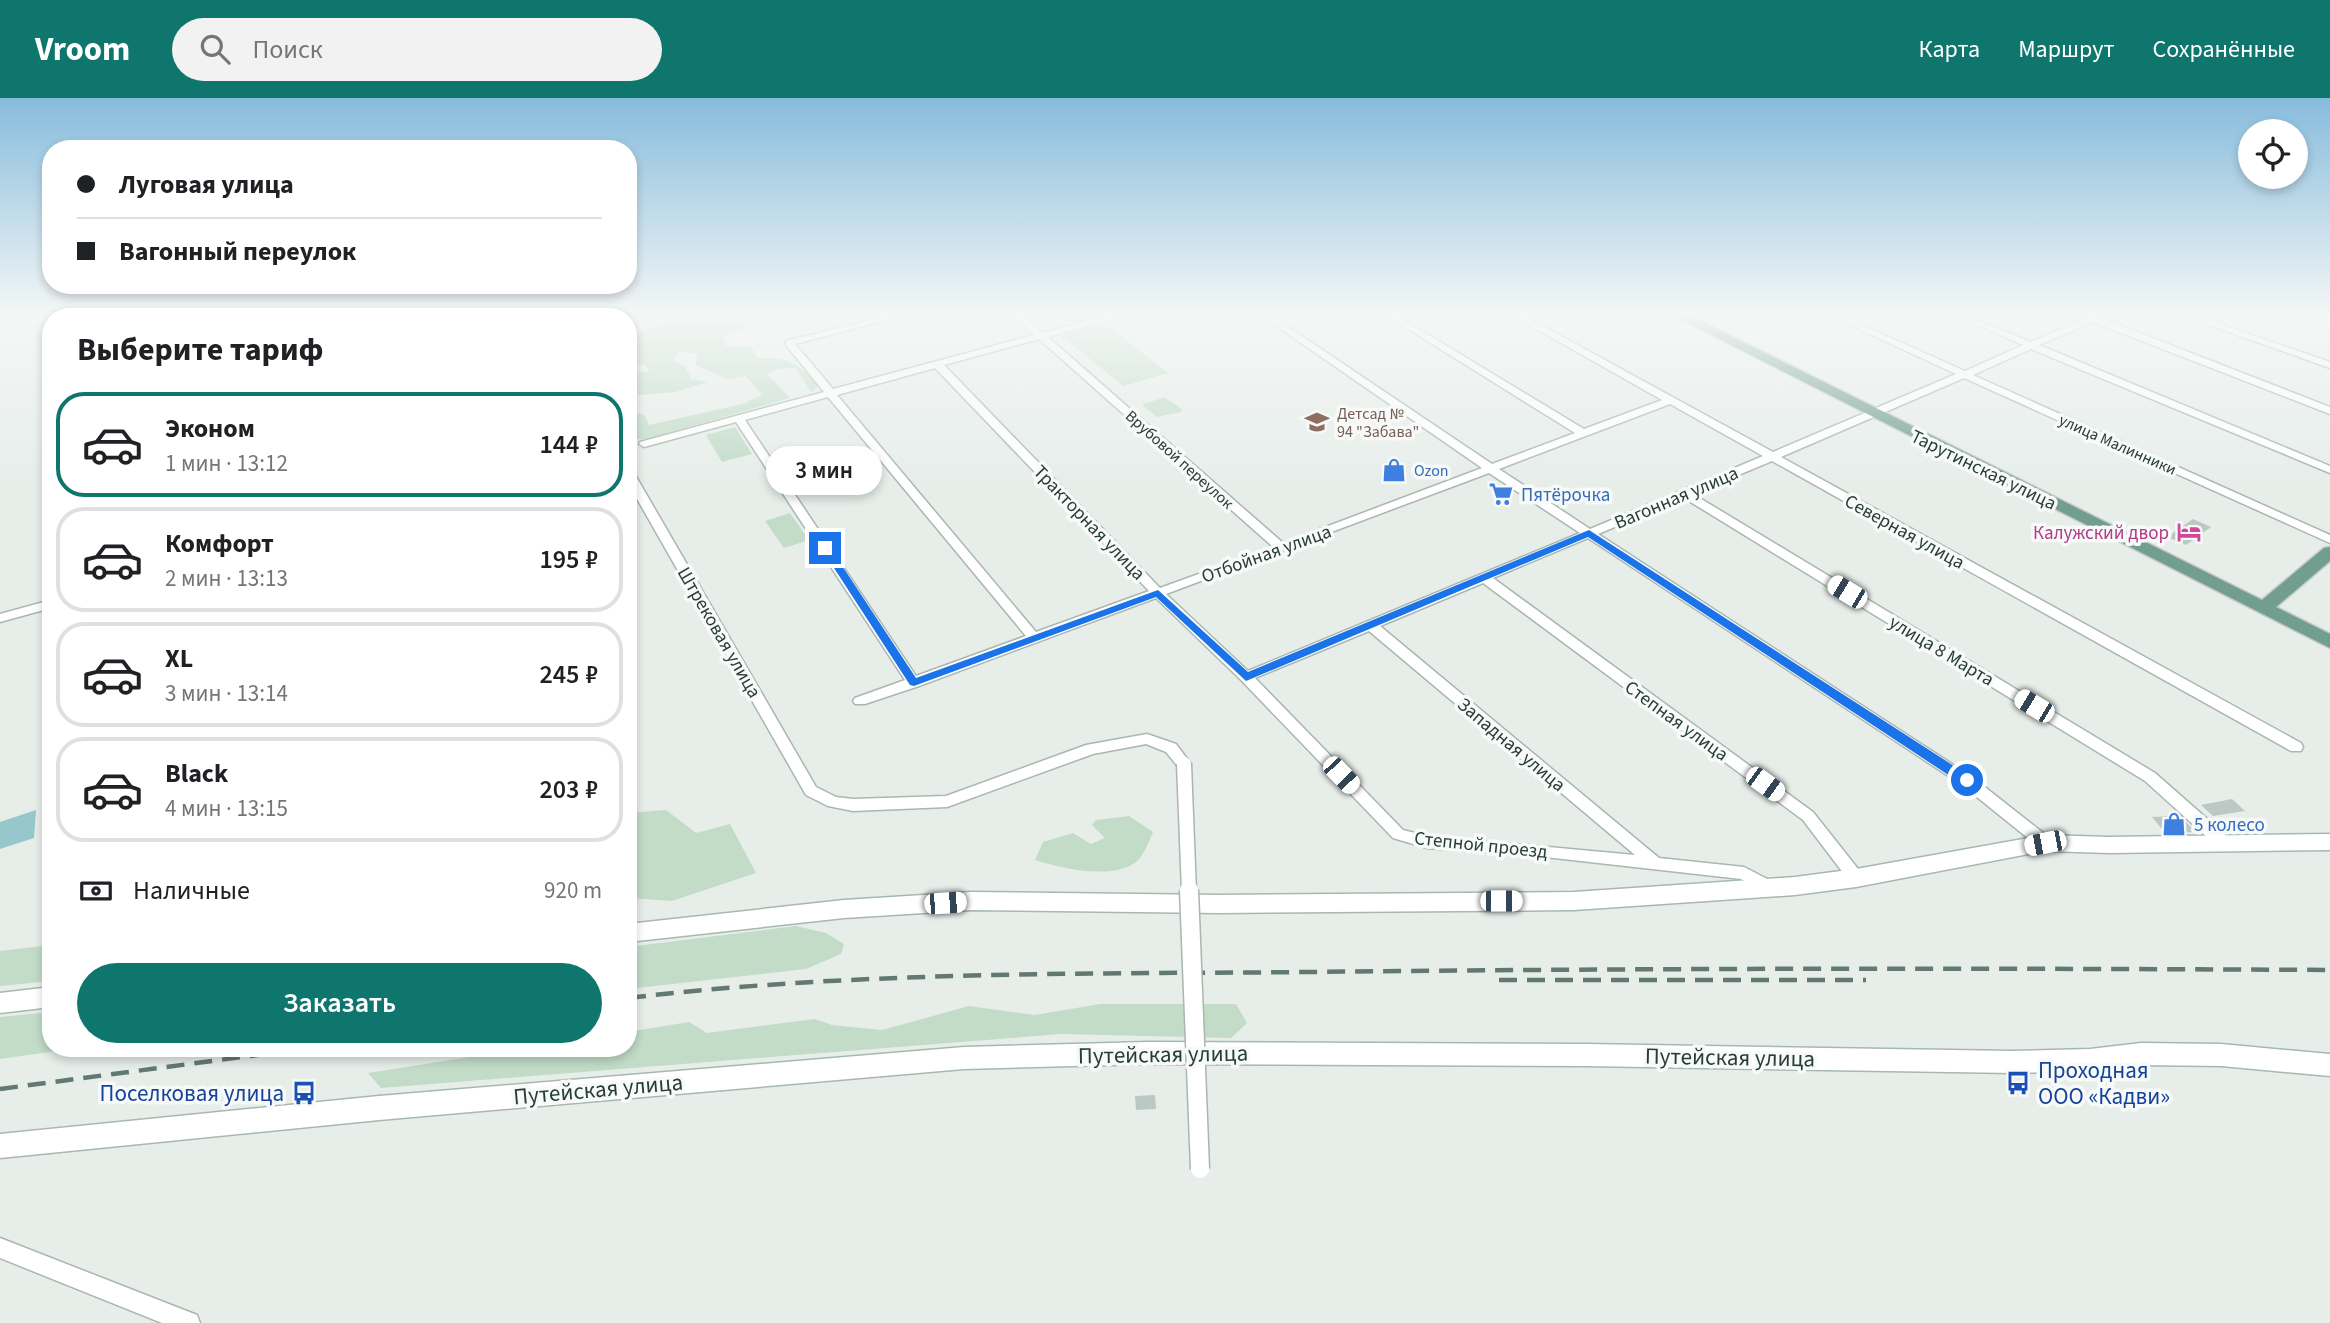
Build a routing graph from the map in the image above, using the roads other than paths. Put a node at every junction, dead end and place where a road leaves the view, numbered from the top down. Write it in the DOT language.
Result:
graph roads {
  1 [pos="813,371"];
  2 [pos="911,371"];
  3 [pos="944,371"];
  4 [pos="1082,371"];
  5 [pos="1347,371"];
  6 [pos="1482,371"];
  7 [pos="1616,371"];
  8 [pos="1790,371"];
  9 [pos="1953,371"];
  10 [pos="1974,371"];
  11 [pos="2094,371"];
  12 [pos="2228,371"];
  13 [pos="1963,376"];
  14 [pos="832,393"];
  15 [pos="1669,401"];
  16 [pos="2330,411"];
  17 [pos="1874,414"];
  18 [pos="739,418"];
  19 [pos="1583,433"];
  20 [pos="644,444"];
  21 [pos="1772,456"];
  22 [pos="1492,469"];
  23 [pos="2330,470"];
  24 [pos="637,489"];
  25 [pos="1684,493"];
  26 [pos="1589,533"];
  27 [pos="2330,539"];
  28 [pos="1281,548"];
  29 [pos="2330,552"];
  30 [pos="1483,577"];
  31 [pos="1158,593"];
  32 [pos="42,606"];
  33 [pos="2264,608"];
  34 [pos="0,618"];
  35 [pos="1369,624"];
  36 [pos="1035,639"];
  37 [pos="2330,642"];
  38 [pos="1246,677"];
  39 [pos="914,683"];
  40 [pos="860,701"];
  41 [pos="2296,747"];
  42 [pos="2330,842"];
  43 [pos="2045,843"];
  44 [pos="2224,843"];
  45 [pos="1656,864"];
  46 [pos="1856,878"];
  47 [pos="1771,888"];
  48 [pos="637,932"];
  49 [pos="42,998"];
  50 [pos="0,1003"];
  51 [pos="2330,1065"];
  52 [pos="0,1146"];
  53 [pos="1200,1169"];
  54 [pos="0,1248"];
  55 [pos="190,1323"];
  1 -- 14 [label="street"];
  2 -- 14 [label="street"];
  3 -- 31 [label="street, Тракторная улица"];
  4 -- 28 [label="street, Врубовой переулок"];
  5 -- 22 [label="street"];
  6 -- 19 [label="street"];
  7 -- 15 [label="street, Северная улица"];
  8 -- 17 [label="main road, Тарутинская улица"];
  9 -- 13 [label="street, улица Малинники"];
  10 -- 13 [label="street, Вагонная улица"];
  11 -- 23 [label="street"];
  12 -- 16 [label="street"];
  13 -- 17 [label="street, Вагонная улица"];
  13 -- 27 [label="street, улица Малинники"];
  14 -- 18 [label="street"];
  14 -- 36 [label="street"];
  15 -- 19 [label="street, Отбойная улица"];
  15 -- 21 [label="street, Северная улица"];
  17 -- 21 [label="street, Вагонная улица"];
  17 -- 33 [label="main road, Тарутинская улица"];
  18 -- 20 [label="street"];
  18 -- 39 [label="street"];
  19 -- 22 [label="street, Отбойная улица"];
  21 -- 25 [label="street, Вагонная улица"];
  21 -- 41 [label="street, Северная улица"];
  22 -- 26 [label="street"];
  22 -- 28 [label="street, Отбойная улица"];
  24 -- 53 [label="street, Штрековая улица, bridge"];
  25 -- 26 [label="street, Вагонная улица"];
  25 -- 44 [label="street, улица 8 Марта"];
  26 -- 30 [label="street, Вагонная улица"];
  26 -- 43 [label="street"];
  28 -- 31 [label="street, Отбойная улица"];
  29 -- 33 [label="main road"];
  30 -- 35 [label="street, Вагонная улица"];
  30 -- 46 [label="street, Степная улица"];
  31 -- 36 [label="street, Отбойная улица"];
  31 -- 38 [label="street, Тракторная улица"];
  32 -- 34 [label="street"];
  33 -- 37 [label="main road, Тарутинская улица"];
  35 -- 38 [label="street, Вагонная улица"];
  35 -- 45 [label="street, Западная улица"];
  36 -- 39 [label="street, Отбойная улица"];
  38 -- 45 [label="street, Степной проезд"];
  39 -- 40 [label="street, Отбойная улица"];
  42 -- 44 [label="main road"];
  43 -- 44 [label="main road"];
  43 -- 46 [label="main road"];
  45 -- 47 [label="street, Степной проезд"];
  46 -- 47 [label="main road"];
  47 -- 48 [label="main road"];
  49 -- 50 [label="main road"];
  51 -- 52 [label="main road, Путейская улица"];
  54 -- 55 [label="street"];
}
